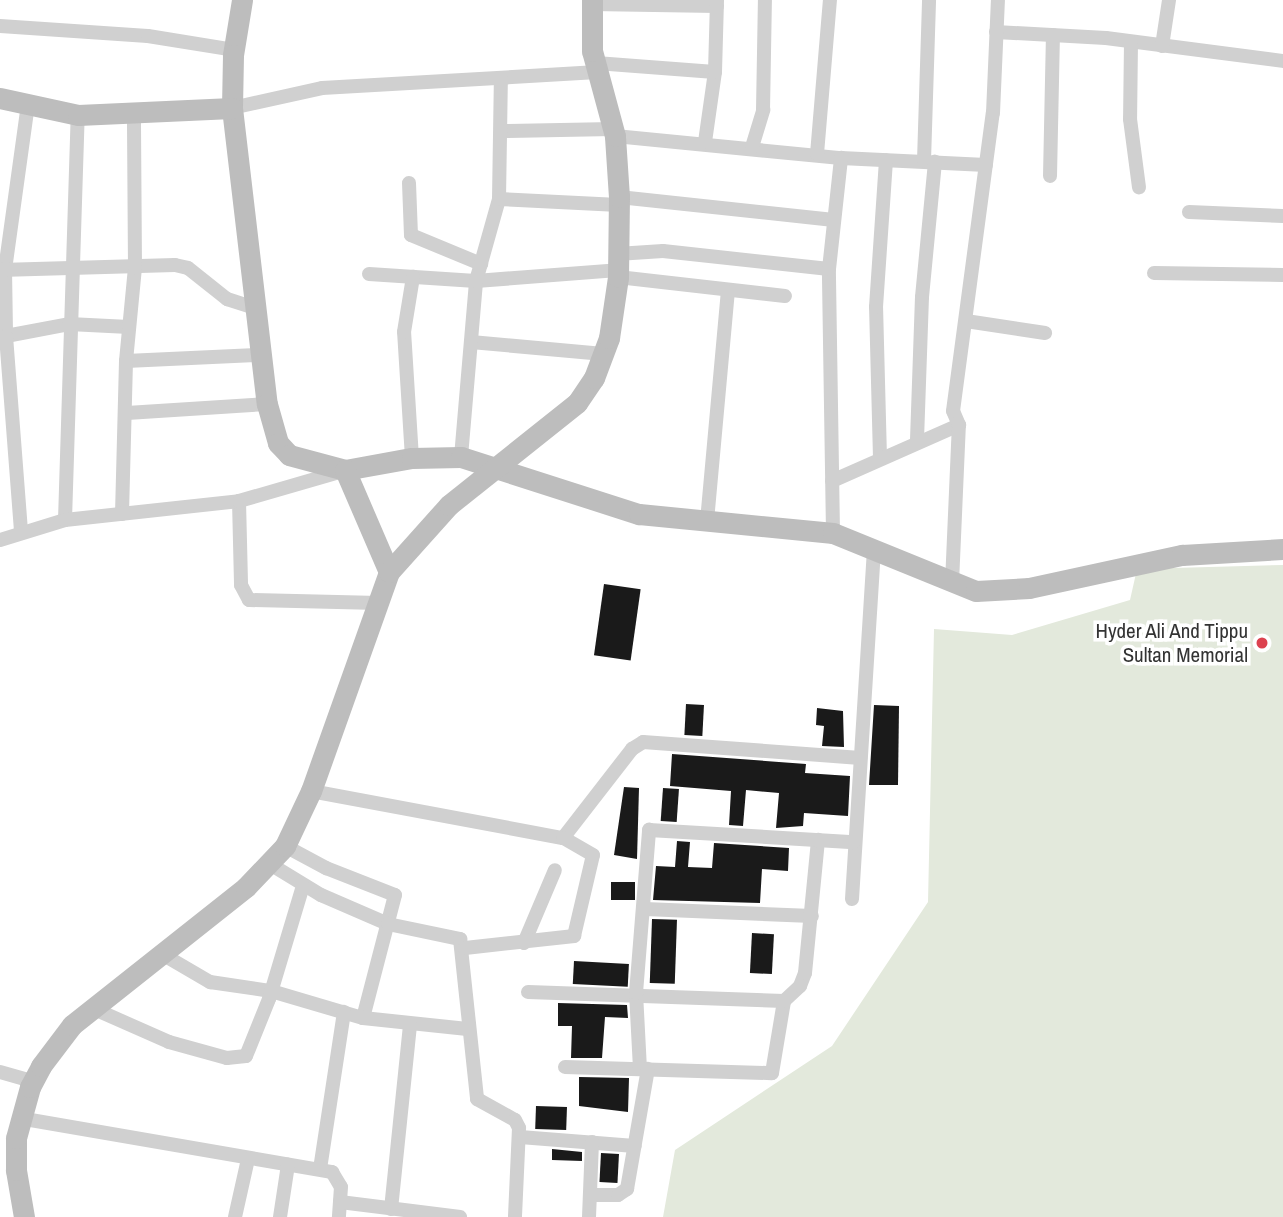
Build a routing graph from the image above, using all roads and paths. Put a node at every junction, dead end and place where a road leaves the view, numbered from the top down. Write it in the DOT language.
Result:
graph roads {
  1 [pos="242,0"];
  2 [pos="765,0"];
  3 [pos="830,0"];
  4 [pos="929,0"];
  5 [pos="998,0"];
  6 [pos="1169,0"];
  7 [pos="592,2"];
  8 [pos="717,3"];
  9 [pos="0,26"];
  10 [pos="996,32"];
  11 [pos="1053,35"];
  12 [pos="1131,42"];
  13 [pos="1162,46"];
  14 [pos="234,50"];
  15 [pos="1283,61"];
  16 [pos="597,67"];
  17 [pos="715,72"];
  18 [pos="501,78"];
  19 [pos="0,99"];
  20 [pos="28,104"];
  21 [pos="232,108"];
  22 [pos="134,112"];
  23 [pos="78,115"];
  24 [pos="503,131"];
  25 [pos="614,132"];
  26 [pos="705,142"];
  27 [pos="752,147"];
  28 [pos="817,154"];
  29 [pos="841,158"];
  30 [pos="886,160"];
  31 [pos="929,162"];
  32 [pos="986,165"];
  33 [pos="1050,176"];
  34 [pos="409,183"];
  35 [pos="1139,187"];
  36 [pos="499,199"];
  37 [pos="619,201"];
  38 [pos="1189,212"];
  39 [pos="1283,216"];
  40 [pos="834,220"];
  41 [pos="481,264"];
  42 [pos="618,267"];
  43 [pos="73,268"];
  44 [pos="135,268"];
  45 [pos="3,269"];
  46 [pos="829,269"];
  47 [pos="1154,273"];
  48 [pos="369,274"];
  49 [pos="1283,275"];
  50 [pos="413,277"];
  51 [pos="476,281"];
  52 [pos="728,292"];
  53 [pos="785,296"];
  54 [pos="254,309"];
  55 [pos="965,321"];
  56 [pos="69,324"];
  57 [pos="129,327"];
  58 [pos="1045,333"];
  59 [pos="3,336"];
  60 [pos="471,342"];
  61 [pos="603,354"];
  62 [pos="261,355"];
  63 [pos="126,361"];
  64 [pos="267,404"];
  65 [pos="127,412"];
  66 [pos="959,425"];
  67 [pos="917,440"];
  68 [pos="461,457"];
  69 [pos="412,458"];
  70 [pos="880,458"];
  71 [pos="495,467"];
  72 [pos="345,470"];
  73 [pos="832,481"];
  74 [pos="239,501"];
  75 [pos="122,514"];
  76 [pos="65,520"];
  77 [pos="707,521"];
  78 [pos="21,530"];
  79 [pos="833,533"];
  80 [pos="0,540"];
  81 [pos="874,549"];
  82 [pos="1283,549"];
  83 [pos="389,572"];
  84 [pos="952,583"];
  85 [pos="379,603"];
  86 [pos="860,758"];
  87 [pos="311,791"];
  88 [pos="563,838"];
  89 [pos="818,840"];
  90 [pos="855,842"];
  91 [pos="285,846"];
  92 [pos="270,864"];
  93 [pos="555,870"];
  94 [pos="303,886"];
  95 [pos="852,899"];
  96 [pos="645,909"];
  97 [pos="812,916"];
  98 [pos="388,924"];
  99 [pos="524,943"];
  100 [pos="465,948"];
  101 [pos="162,954"];
  102 [pos="271,991"];
  103 [pos="528,992"];
  104 [pos="636,993"];
  105 [pos="784,1002"];
  106 [pos="92,1008"];
  107 [pos="344,1012"];
  108 [pos="363,1018"];
  109 [pos="410,1025"];
  110 [pos="467,1029"];
  111 [pos="565,1067"];
  112 [pos="644,1069"];
  113 [pos="0,1072"];
  114 [pos="32,1081"];
  115 [pos="19,1118"];
  116 [pos="520,1137"];
  117 [pos="592,1142"];
  118 [pos="635,1146"];
  119 [pos="248,1159"];
  120 [pos="288,1165"];
  121 [pos="320,1169"];
  122 [pos="592,1195"];
  123 [pos="391,1209"];
  124 [pos="340,1210"];
  125 [pos="24,1217"];
  126 [pos="235,1217"];
  127 [pos="280,1217"];
  128 [pos="460,1217"];
  129 [pos="514,1217"];
  130 [pos="589,1217"];
  1 -- 14 [label="main road"];
  2 -- 27 [label="street"];
  3 -- 28 [label="street"];
  4 -- 31 [label="street"];
  5 -- 10 [label="street"];
  6 -- 13 [label="street"];
  7 -- 8 [label="street"];
  7 -- 16 [label="main road"];
  8 -- 17 [label="street"];
  9 -- 14 [label="street"];
  10 -- 11 [label="street"];
  10 -- 32 [label="street"];
  11 -- 12 [label="street"];
  11 -- 33 [label="street"];
  12 -- 13 [label="street"];
  12 -- 35 [label="street"];
  13 -- 15 [label="street"];
  14 -- 21 [label="main road"];
  16 -- 17 [label="street"];
  16 -- 18 [label="street"];
  16 -- 25 [label="main road"];
  17 -- 26 [label="street"];
  18 -- 21 [label="street"];
  18 -- 24 [label="street"];
  19 -- 20 [label="main road"];
  20 -- 23 [label="main road"];
  20 -- 45 [label="street"];
  21 -- 22 [label="main road"];
  21 -- 54 [label="main road"];
  22 -- 23 [label="main road"];
  22 -- 44 [label="street"];
  23 -- 43 [label="street"];
  24 -- 25 [label="street"];
  24 -- 36 [label="street"];
  25 -- 26 [label="street"];
  25 -- 37 [label="main road"];
  26 -- 27 [label="street"];
  27 -- 28 [label="street"];
  28 -- 29 [label="street"];
  29 -- 30 [label="street"];
  29 -- 40 [label="street"];
  30 -- 31 [label="street"];
  30 -- 70 [label="street"];
  31 -- 32 [label="street"];
  31 -- 67 [label="street"];
  32 -- 55 [label="street"];
  34 -- 41 [label="street"];
  36 -- 37 [label="street"];
  36 -- 41 [label="street"];
  37 -- 40 [label="street"];
  37 -- 42 [label="main road"];
  38 -- 39 [label="street"];
  40 -- 46 [label="street"];
  41 -- 51 [label="street"];
  42 -- 46 [label="street"];
  42 -- 51 [label="street"];
  42 -- 52 [label="street"];
  42 -- 61 [label="main road"];
  43 -- 44 [label="street"];
  43 -- 45 [label="street"];
  43 -- 56 [label="street"];
  44 -- 54 [label="street"];
  44 -- 57 [label="street"];
  45 -- 59 [label="street"];
  46 -- 73 [label="street"];
  47 -- 49 [label="street"];
  48 -- 50 [label="street"];
  50 -- 51 [label="street"];
  50 -- 69 [label="street"];
  51 -- 60 [label="street"];
  52 -- 53 [label="street"];
  52 -- 77 [label="street"];
  54 -- 62 [label="main road"];
  55 -- 58 [label="street"];
  55 -- 66 [label="street"];
  56 -- 57 [label="street"];
  56 -- 59 [label="street"];
  56 -- 76 [label="street"];
  57 -- 63 [label="street"];
  59 -- 78 [label="street"];
  60 -- 61 [label="street"];
  60 -- 68 [label="street"];
  61 -- 71 [label="main road"];
  62 -- 63 [label="street"];
  62 -- 64 [label="main road"];
  63 -- 65 [label="street"];
  64 -- 65 [label="street"];
  64 -- 72 [label="main road"];
  65 -- 75 [label="street"];
  66 -- 67 [label="street"];
  66 -- 84 [label="street"];
  67 -- 70 [label="street"];
  68 -- 69 [label="main road"];
  68 -- 71 [label="main road"];
  69 -- 72 [label="main road"];
  70 -- 73 [label="street"];
  71 -- 77 [label="main road"];
  71 -- 83 [label="main road"];
  72 -- 74 [label="street"];
  72 -- 83 [label="main road"];
  73 -- 79 [label="street"];
  74 -- 75 [label="street"];
  74 -- 85 [label="street"];
  75 -- 76 [label="street"];
  76 -- 78 [label="street"];
  77 -- 79 [label="main road"];
  78 -- 80 [label="street"];
  79 -- 81 [label="main road"];
  81 -- 84 [label="main road"];
  81 -- 86 [label="street"];
  82 -- 84 [label="main road"];
  83 -- 85 [label="main road"];
  85 -- 87 [label="main road"];
  86 -- 88 [label="street"];
  86 -- 90 [label="street"];
  87 -- 88 [label="street"];
  87 -- 91 [label="main road"];
  88 -- 99 [label="street"];
  89 -- 90 [label="street"];
  89 -- 96 [label="street"];
  89 -- 97 [label="street"];
  90 -- 95 [label="street"];
  91 -- 92 [label="main road"];
  91 -- 98 [label="street"];
  92 -- 94 [label="street"];
  92 -- 101 [label="main road"];
  93 -- 99 [label="street"];
  94 -- 98 [label="street"];
  94 -- 102 [label="street"];
  96 -- 97 [label="street"];
  96 -- 104 [label="street"];
  97 -- 105 [label="street"];
  98 -- 100 [label="street"];
  98 -- 108 [label="street"];
  99 -- 100 [label="street"];
  100 -- 110 [label="street"];
  101 -- 102 [label="street"];
  101 -- 106 [label="main road"];
  102 -- 106 [label="street"];
  102 -- 107 [label="street"];
  103 -- 104 [label="street"];
  104 -- 105 [label="street"];
  104 -- 112 [label="street"];
  105 -- 112 [label="street"];
  106 -- 114 [label="main road"];
  107 -- 108 [label="street"];
  107 -- 121 [label="street"];
  108 -- 109 [label="street"];
  109 -- 110 [label="street"];
  109 -- 123 [label="street"];
  110 -- 116 [label="street"];
  111 -- 112 [label="street"];
  112 -- 118 [label="street"];
  113 -- 114 [label="street"];
  114 -- 115 [label="main road"];
  115 -- 119 [label="street"];
  115 -- 125 [label="main road"];
  116 -- 117 [label="street"];
  116 -- 129 [label="street"];
  117 -- 118 [label="street"];
  117 -- 122 [label="street"];
  118 -- 122 [label="street"];
  119 -- 120 [label="street"];
  119 -- 126 [label="street"];
  120 -- 121 [label="street"];
  120 -- 127 [label="street"];
  121 -- 124 [label="street"];
  122 -- 130 [label="street"];
  123 -- 124 [label="street"];
  123 -- 128 [label="street"];
}
